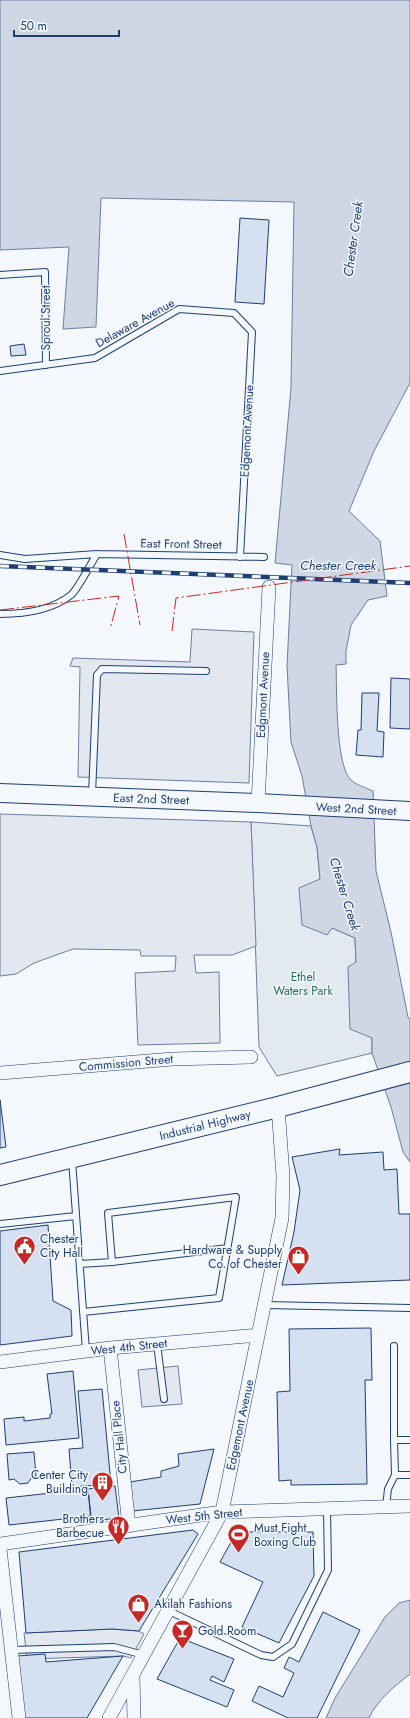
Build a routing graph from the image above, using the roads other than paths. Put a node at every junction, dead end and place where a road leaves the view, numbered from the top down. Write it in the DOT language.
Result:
graph roads {
  1 [pos="0,275"];
  2 [pos="234,313"];
  3 [pos="46,365"];
  4 [pos="0,371"];
  5 [pos="97,554"];
  6 [pos="0,555"];
  7 [pos="240,557"];
  8 [pos="264,557"];
  9 [pos="268,587"];
  10 [pos="0,614"];
  11 [pos="206,671"];
  12 [pos="0,793"];
  13 [pos="92,796"];
  14 [pos="258,803"];
  15 [pos="302,806"];
  16 [pos="410,812"];
  17 [pos="251,1057"];
  18 [pos="410,1072"];
  19 [pos="0,1073"];
  20 [pos="278,1107"];
  21 [pos="71,1157"];
  22 [pos="0,1175"];
  23 [pos="76,1216"];
  24 [pos="0,1224"];
  25 [pos="228,1248"];
  26 [pos="112,1262"];
  27 [pos="80,1264"];
  28 [pos="265,1305"];
  29 [pos="410,1308"];
  30 [pos="83,1312"];
  31 [pos="258,1336"];
  32 [pos="157,1344"];
  33 [pos="394,1346"];
  34 [pos="110,1348"];
  35 [pos="86,1352"];
  36 [pos="0,1362"];
  37 [pos="164,1399"];
  38 [pos="394,1440"];
  39 [pos="410,1440"];
  40 [pos="395,1475"];
  41 [pos="410,1475"];
  42 [pos="410,1506"];
  43 [pos="386,1507"];
  44 [pos="326,1509"];
  45 [pos="222,1512"];
  46 [pos="129,1526"];
  47 [pos="0,1544"];
  48 [pos="0,1549"];
  49 [pos="169,1611"];
  50 [pos="11,1650"];
  51 [pos="144,1656"];
  52 [pos="133,1676"];
  53 [pos="19,1718"];
  54 [pos="109,1718"];
  55 [pos="134,1718"];
  1 -- 3 [label="lane, Sproul Street"];
  2 -- 3 [label="lane, Delaware Avenue"];
  2 -- 7 [label="lane, Edgemont Avenue"];
  3 -- 4 [label="lane, Delaware Avenue"];
  5 -- 6 [label="lane, East Front Street"];
  5 -- 7 [label="lane, East Front Street"];
  5 -- 10 [label="lane"];
  7 -- 8 [label="lane, East Front Street"];
  9 -- 14 [label="street, Edgmont Avenue"];
  11 -- 13 [label="lane"];
  12 -- 13 [label="street, East 2nd Street"];
  13 -- 14 [label="street, East 2nd Street"];
  14 -- 15 [label="street, East 2nd Street"];
  15 -- 16 [label="street, West 2nd Street"];
  17 -- 19 [label="street, Commission Street"];
  18 -- 20 [label="main road, Industrial Highway"];
  20 -- 21 [label="main road, Industrial Highway"];
  20 -- 28 [label="street, Edgemont Avenue"];
  21 -- 22 [label="main road, Industrial Highway"];
  21 -- 23 [label="lane"];
  23 -- 24 [label="lane"];
  23 -- 27 [label="lane"];
  25 -- 26 [label="lane"];
  25 -- 26 [label="lane"];
  25 -- 30 [label="lane"];
  26 -- 27 [label="lane"];
  27 -- 30 [label="lane"];
  28 -- 29 [label="lane"];
  28 -- 31 [label="street, Edgemont Avenue"];
  30 -- 35 [label="lane"];
  31 -- 32 [label="street, West 4th Street"];
  31 -- 45 [label="street, Edgemont Avenue"];
  32 -- 34 [label="street, West 4th Street"];
  32 -- 37 [label="lane"];
  33 -- 38 [label="lane"];
  34 -- 35 [label="street, West 4th Street"];
  34 -- 46 [label="street, City Hall Place"];
  35 -- 36 [label="street, West 4th Street"];
  38 -- 39 [label="lane"];
  38 -- 40 [label="lane"];
  40 -- 41 [label="lane"];
  40 -- 43 [label="lane"];
  42 -- 43 [label="street, West 5th Street"];
  43 -- 44 [label="street, West 5th Street"];
  44 -- 45 [label="street, West 5th Street"];
  44 -- 49 [label="lane"];
  45 -- 46 [label="street, West 5th Street"];
  45 -- 49 [label="street, Edgemont Avenue"];
  46 -- 47 [label="street, West 5th Street"];
  48 -- 50 [label="street"];
  49 -- 51 [label="street, Edgemont Avenue"];
  50 -- 51 [label="lane"];
  50 -- 53 [label="street"];
  51 -- 52 [label="street, Edgemont Avenue"];
  52 -- 54 [label="street, Edgemont Avenue"];
  52 -- 55 [label="street"];
}
